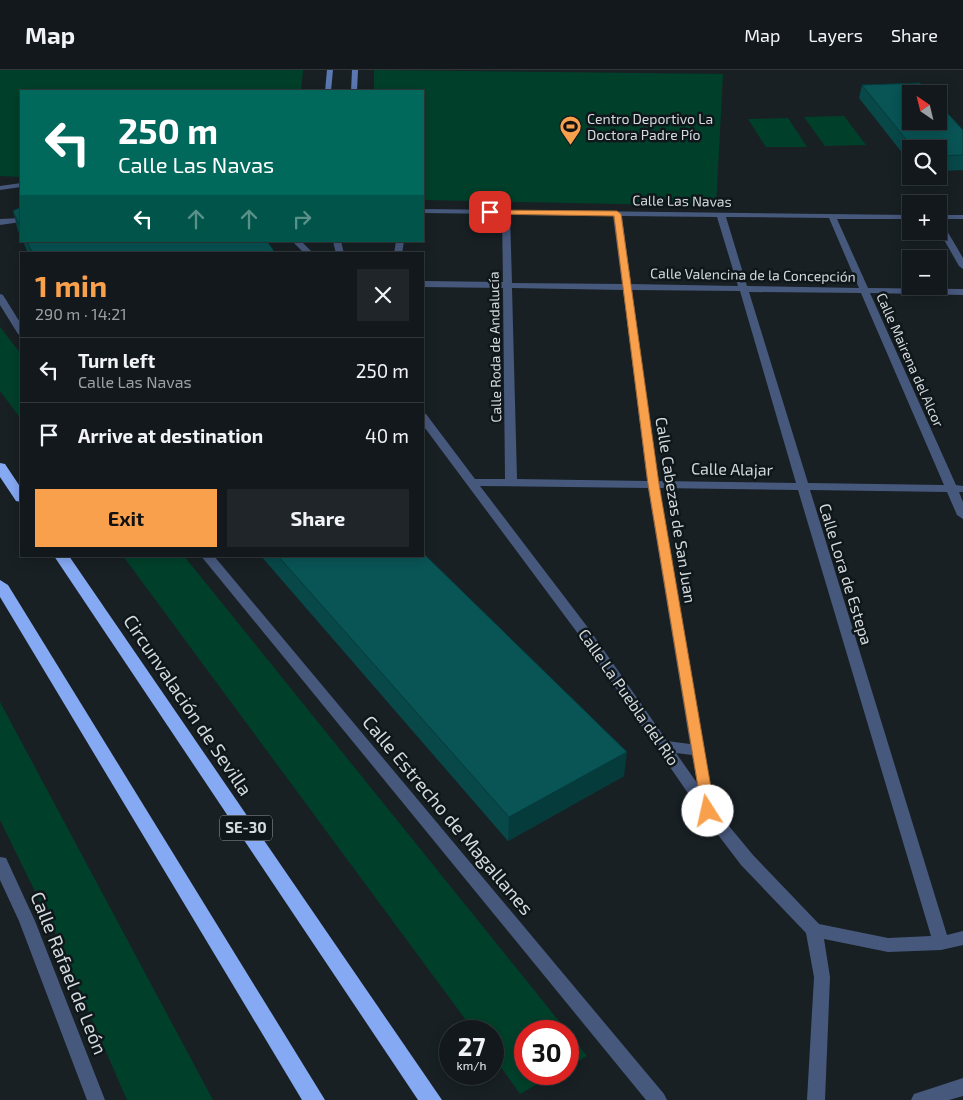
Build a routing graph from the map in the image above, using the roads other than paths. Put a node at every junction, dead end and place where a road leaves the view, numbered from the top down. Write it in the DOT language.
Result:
graph roads {
  1 [pos="330,70"];
  2 [pos="355,70"];
  3 [pos="328,90"];
  4 [pos="354,90"];
  5 [pos="20,185"];
  6 [pos="0,186"];
  7 [pos="424,211"];
  8 [pos="506,212"];
  9 [pos="617,214"];
  10 [pos="721,215"];
  11 [pos="832,216"];
  12 [pos="902,217"];
  13 [pos="947,217"];
  14 [pos="963,218"];
  15 [pos="20,220"];
  16 [pos="1,223"];
  17 [pos="947,238"];
  18 [pos="297,242"];
  19 [pos="308,252"];
  20 [pos="963,266"];
  21 [pos="424,284"];
  22 [pos="507,285"];
  23 [pos="627,287"];
  24 [pos="744,289"];
  25 [pos="864,290"];
  26 [pos="963,292"];
  27 [pos="0,297"];
  28 [pos="20,330"];
  29 [pos="424,419"];
  30 [pos="0,467"];
  31 [pos="471,482"];
  32 [pos="511,482"];
  33 [pos="653,484"];
  34 [pos="802,487"];
  35 [pos="951,489"];
  36 [pos="963,489"];
  37 [pos="20,497"];
  38 [pos="963,515"];
  39 [pos="62,557"];
  40 [pos="208,557"];
  41 [pos="0,585"];
  42 [pos="663,746"];
  43 [pos="698,750"];
  44 [pos="708,811"];
  45 [pos="0,863"];
  46 [pos="814,930"];
  47 [pos="963,938"];
  48 [pos="942,943"];
  49 [pos="963,1087"];
  50 [pos="96,1100"];
  51 [pos="314,1100"];
  52 [pos="432,1100"];
  53 [pos="658,1100"];
  54 [pos="816,1100"];
  55 [pos="920,1100"];
  1 -- 3 [label="street"];
  2 -- 4 [label="street"];
  5 -- 6 [label="street"];
  7 -- 8 [label="street, Calle Las Navas"];
  8 -- 9 [label="street, Calle Las Navas"];
  8 -- 22 [label="street, Calle Roda de Andalucía"];
  9 -- 10 [label="street, Calle Las Navas"];
  9 -- 23 [label="street, Calle Cabezas de San Juan"];
  10 -- 11 [label="street, Calle Las Navas"];
  10 -- 24 [label="street, Calle Lora de Estepa"];
  11 -- 12 [label="street, Calle Las Navas"];
  11 -- 25 [label="street, Calle Mairena del Alcor"];
  13 -- 14 [label="street"];
  15 -- 16 [label="street"];
  17 -- 20 [label="street"];
  18 -- 19 [label="street"];
  21 -- 22 [label="street, Calle Valencina de la Concepción"];
  22 -- 23 [label="street, Calle Valencina de la Concepción"];
  22 -- 32 [label="street, Calle Roda de Andalucía"];
  23 -- 24 [label="street, Calle Valencina de la Concepción"];
  23 -- 33 [label="street, Calle Cabezas de San Juan"];
  24 -- 25 [label="street, Calle Valencina de la Concepción"];
  24 -- 34 [label="street, Calle Lora de Estepa"];
  25 -- 26 [label="street, Calle Valencina de la Concepción"];
  25 -- 35 [label="street, Calle Mairena del Alcor"];
  27 -- 28 [label="street"];
  29 -- 31 [label="street, Calle La Puebla del Rio"];
  30 -- 37 [label="highway"];
  31 -- 32 [label="street, Calle Alajar"];
  31 -- 42 [label="street, Calle La Puebla del Rio"];
  32 -- 33 [label="street, Calle Alajar"];
  33 -- 34 [label="street, Calle Alajar"];
  33 -- 43 [label="street, Calle Cabezas de San Juan"];
  34 -- 35 [label="street, Calle Alajar"];
  34 -- 48 [label="street, Calle Lora de Estepa"];
  35 -- 36 [label="street, Calle Alajar"];
  35 -- 38 [label="street, Calle Mairena del Alcor"];
  39 -- 52 [label="highway, Circunvalación de Sevilla / SE-30"];
  40 -- 53 [label="street, Calle Estrecho de Magallanes"];
  41 -- 51 [label="highway"];
  42 -- 43 [label="street"];
  42 -- 44 [label="street, Calle La Puebla del Rio"];
  43 -- 44 [label="street, Calle Cabezas de San Juan"];
  44 -- 46 [label="street, Calle La Puebla del Rio"];
  45 -- 50 [label="street, Calle Rafael de León"];
  46 -- 48 [label="street"];
  46 -- 54 [label="street"];
  47 -- 48 [label="street"];
  49 -- 55 [label="street"];
}
